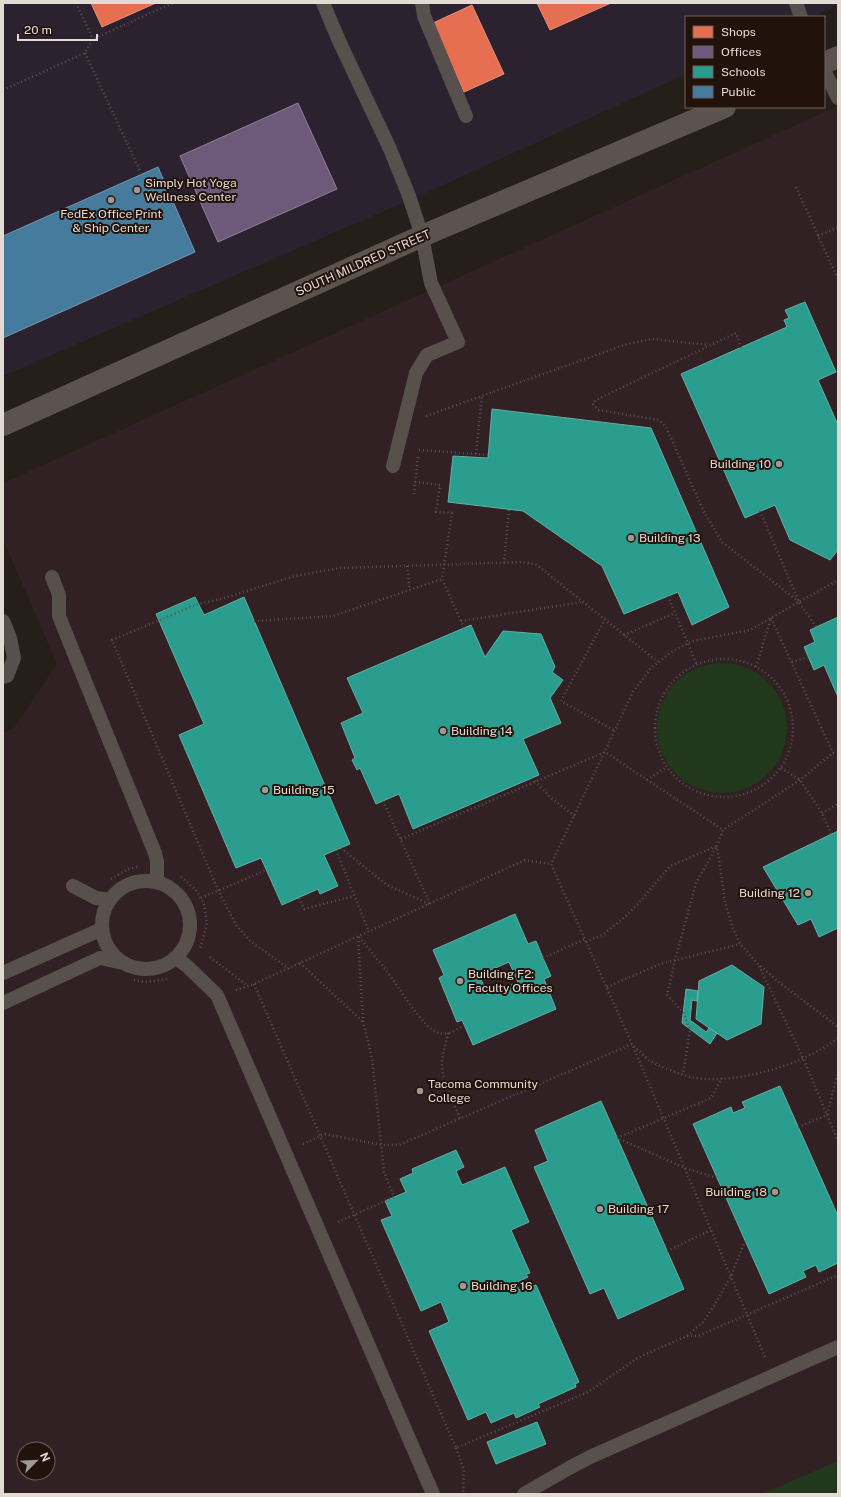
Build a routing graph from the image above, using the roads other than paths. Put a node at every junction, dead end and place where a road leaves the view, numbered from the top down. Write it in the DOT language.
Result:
graph roads {
  1 [pos="323,3"];
  2 [pos="422,3"];
  3 [pos="796,3"];
  4 [pos="801,16"];
  5 [pos="838,57"];
  6 [pos="825,64"];
  7 [pos="825,72"];
  8 [pos="838,98"];
  9 [pos="723,108"];
  10 [pos="466,116"];
  11 [pos="422,236"];
  12 [pos="3,425"];
  13 [pos="393,466"];
  14 [pos="52,577"];
  15 [pos="3,621"];
  16 [pos="3,677"];
  17 [pos="157,882"];
  18 [pos="73,886"];
  19 [pos="110,900"];
  20 [pos="102,929"];
  21 [pos="176,958"];
  22 [pos="124,963"];
  23 [pos="3,973"];
  24 [pos="3,1003"];
  25 [pos="838,1347"];
  26 [pos="433,1494"];
  27 [pos="524,1494"];
  1 -- 11 [label="lane"];
  2 -- 10 [label="lane"];
  3 -- 4 [label="lane"];
  5 -- 6 [label="main road"];
  7 -- 8 [label="lane"];
  9 -- 11 [label="main road, SOUTH MILDRED STREET"];
  11 -- 12 [label="main road, SOUTH MILDRED STREET"];
  11 -- 13 [label="lane"];
  14 -- 17 [label="lane"];
  15 -- 16 [label="lane"];
  17 -- 19 [label="lane"];
  17 -- 21 [label="lane"];
  18 -- 19 [label="lane"];
  19 -- 20 [label="lane"];
  20 -- 22 [label="lane"];
  20 -- 23 [label="lane"];
  21 -- 22 [label="lane"];
  21 -- 26 [label="lane"];
  22 -- 24 [label="lane"];
  25 -- 27 [label="lane"];
}
